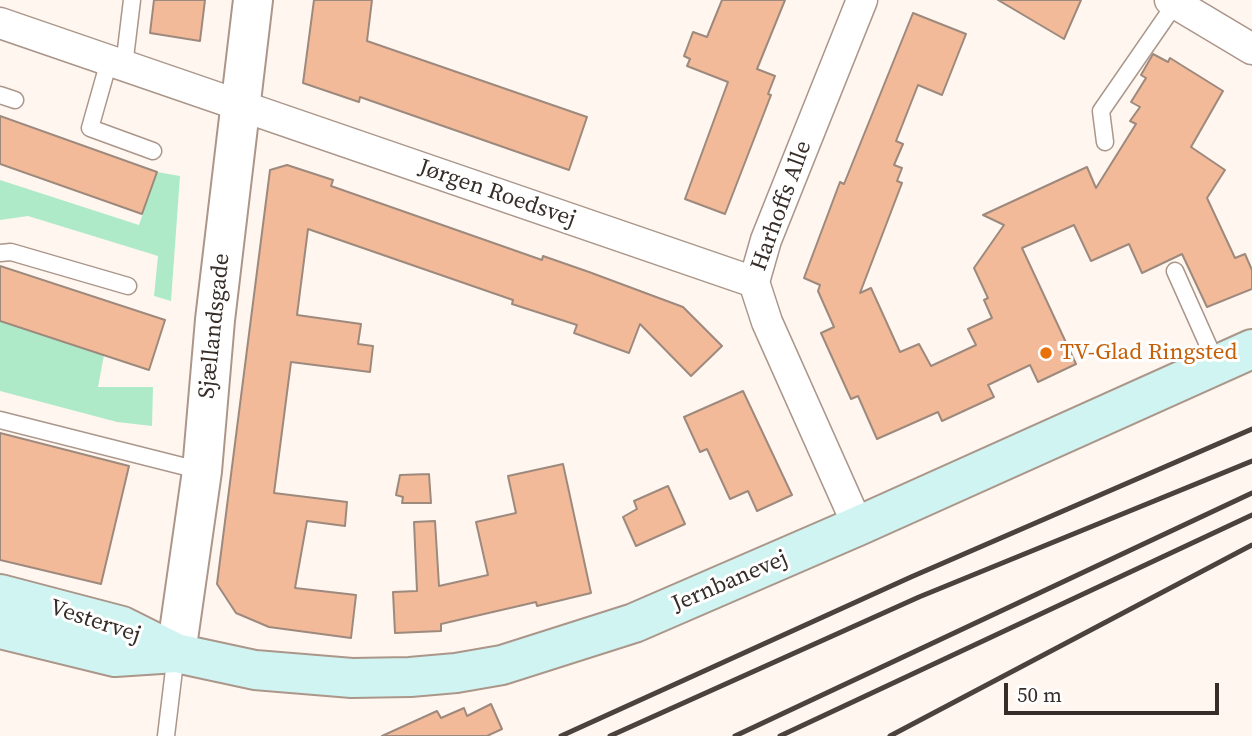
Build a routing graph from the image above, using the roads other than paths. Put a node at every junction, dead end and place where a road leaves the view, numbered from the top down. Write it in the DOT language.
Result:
graph roads {
  1 [pos="132,0"];
  2 [pos="253,0"];
  3 [pos="862,0"];
  4 [pos="1172,2"];
  5 [pos="0,23"];
  6 [pos="1252,49"];
  7 [pos="116,63"];
  8 [pos="240,105"];
  9 [pos="1105,142"];
  10 [pos="153,151"];
  11 [pos="0,253"];
  12 [pos="1175,271"];
  13 [pos="754,282"];
  14 [pos="128,286"];
  15 [pos="1252,349"];
  16 [pos="1217,365"];
  17 [pos="0,421"];
  18 [pos="202,471"];
  19 [pos="858,526"];
  20 [pos="0,594"];
  21 [pos="0,629"];
  22 [pos="176,653"];
  23 [pos="166,736"];
  1 -- 7 [label="lane"];
  2 -- 8 [label="street, Sjællandsgade"];
  3 -- 13 [label="street, Harhoffs Alle"];
  4 -- 6 [label="street"];
  4 -- 9 [label="lane"];
  5 -- 7 [label="street, Jørgen Roedsvej"];
  7 -- 8 [label="street, Jørgen Roedsvej"];
  7 -- 10 [label="lane"];
  8 -- 13 [label="street, Jørgen Roedsvej"];
  8 -- 18 [label="street, Sjællandsgade"];
  11 -- 14 [label="lane"];
  12 -- 16 [label="lane"];
  13 -- 19 [label="street, Harhoffs Alle"];
  15 -- 16 [label="main road, Jernbanevej"];
  16 -- 19 [label="main road, Jernbanevej"];
  17 -- 18 [label="lane"];
  18 -- 22 [label="street, Sjællandsgade"];
  19 -- 22 [label="main road, Jernbanevej"];
  20 -- 22 [label="main road, Vestervej"];
  21 -- 22 [label="main road, Vestervej"];
  22 -- 23 [label="lane"];
}
